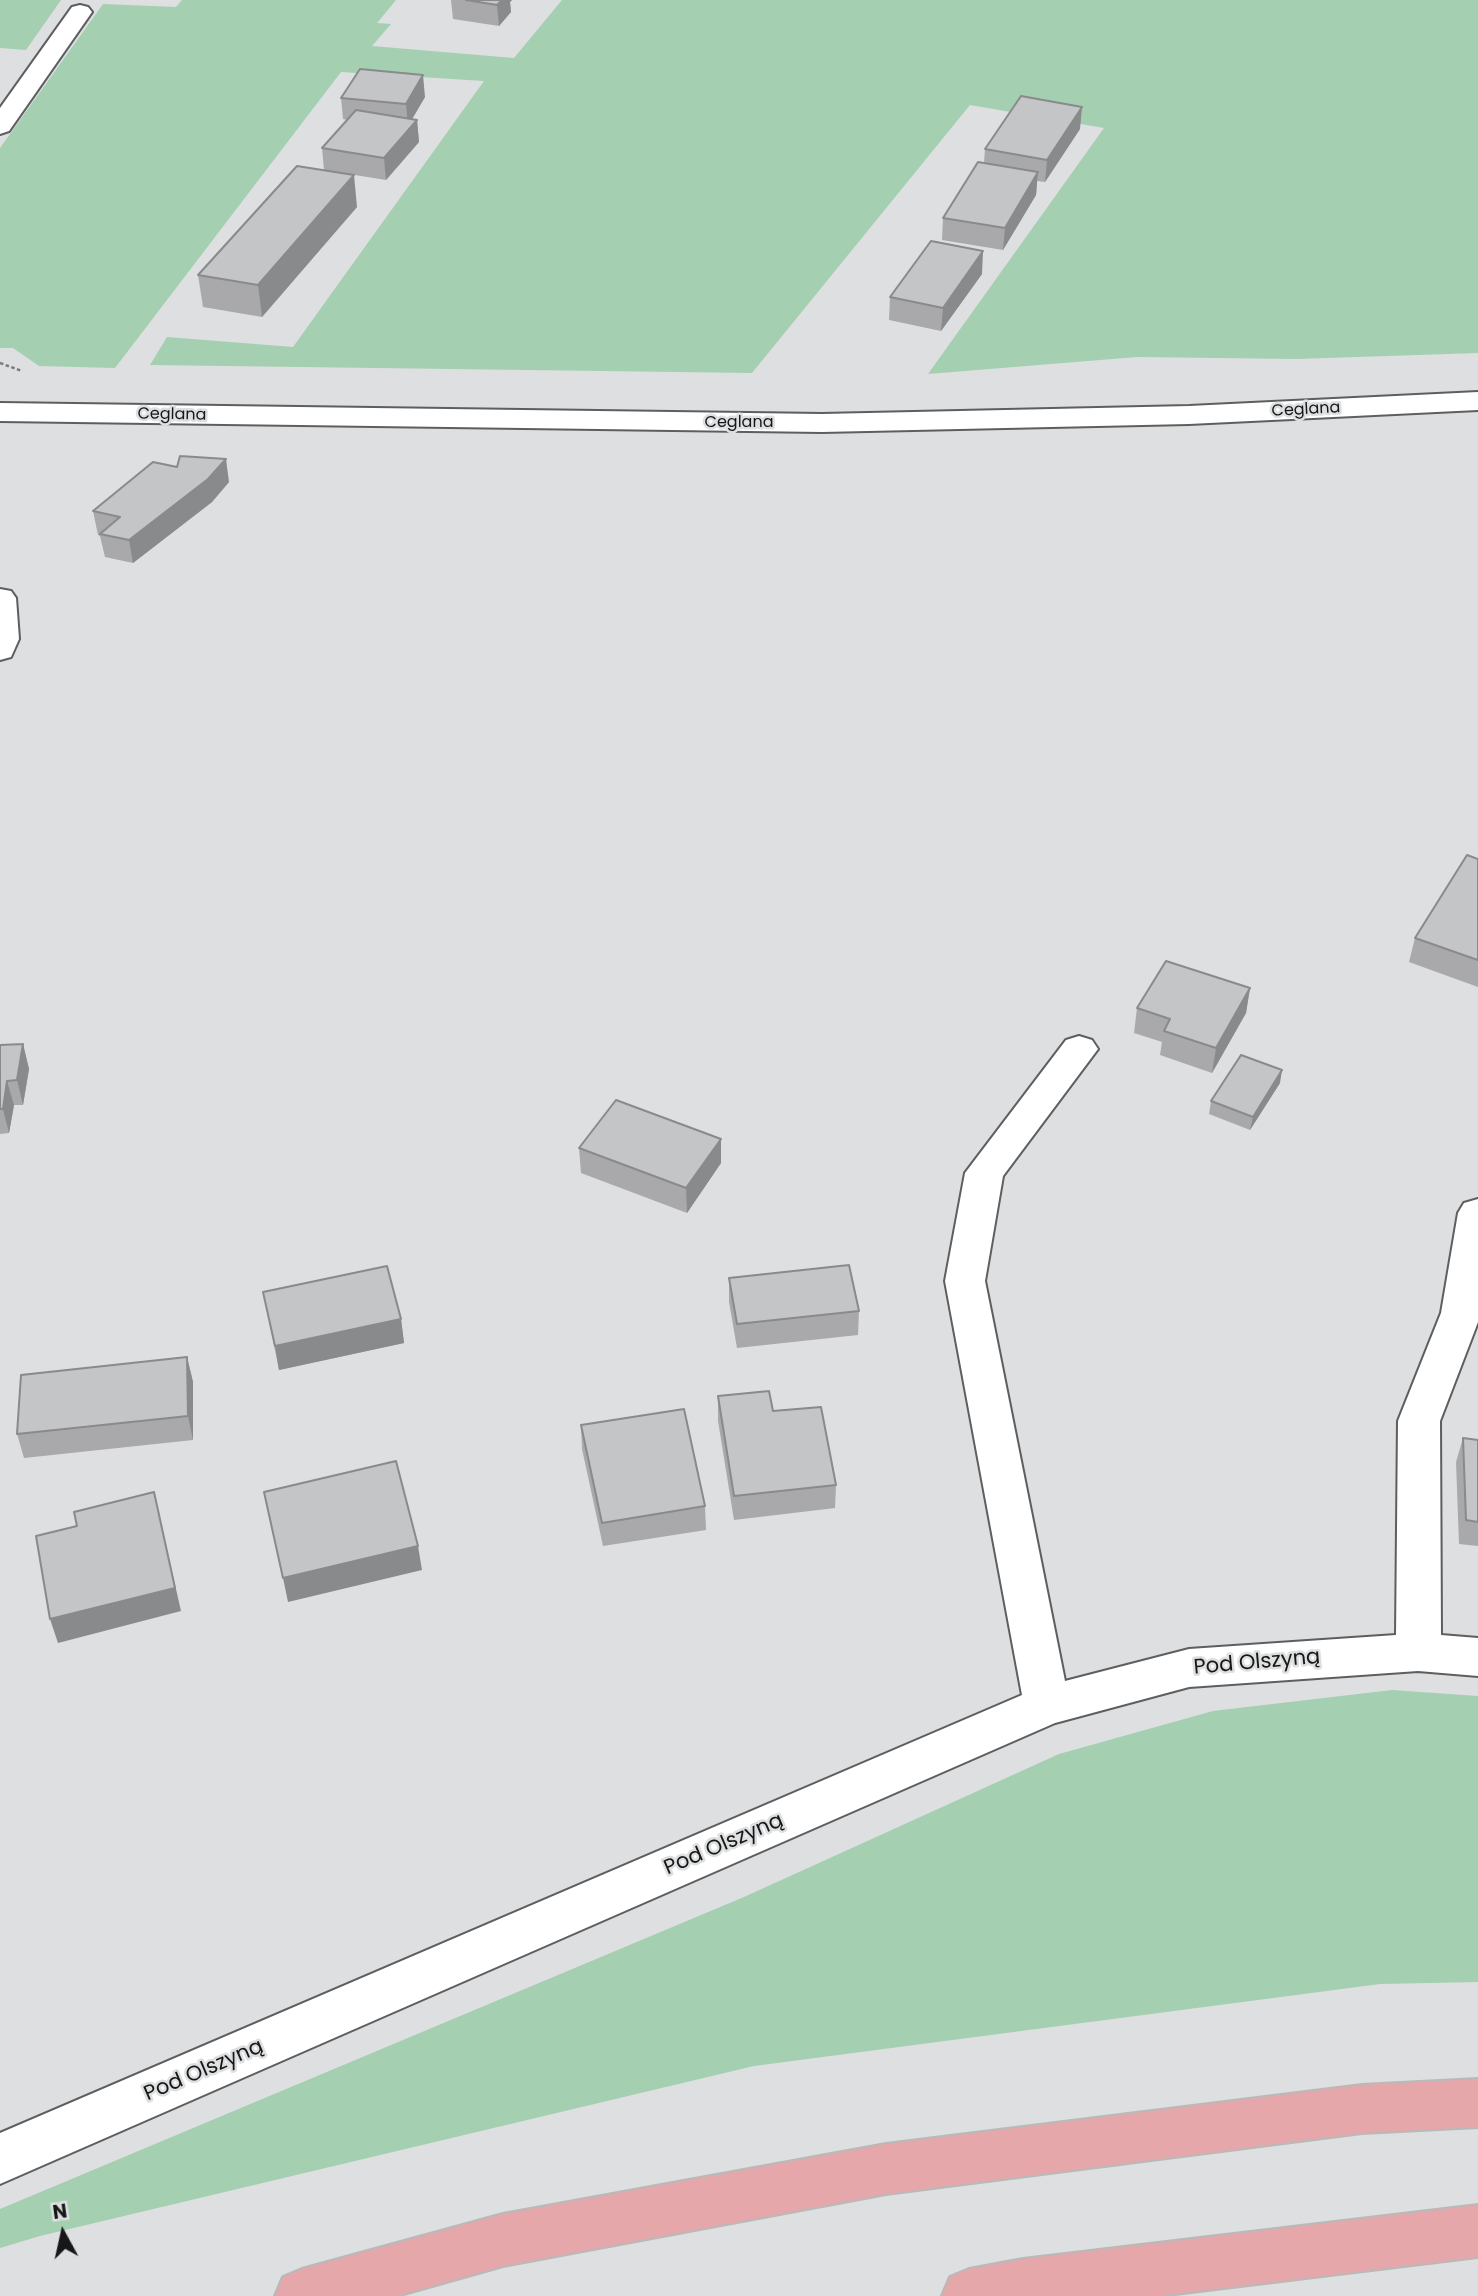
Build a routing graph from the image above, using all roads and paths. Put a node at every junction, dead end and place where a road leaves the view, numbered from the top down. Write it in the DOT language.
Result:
graph roads {
  1 [pos="80,12"];
  2 [pos="0,126"];
  3 [pos="0,363"];
  4 [pos="19,371"];
  5 [pos="1478,401"];
  6 [pos="0,412"];
  7 [pos="0,598"];
  8 [pos="0,650"];
  9 [pos="1079,1049"];
  10 [pos="1478,1213"];
  11 [pos="1418,1652"];
  12 [pos="1478,1657"];
  13 [pos="1047,1705"];
  14 [pos="1478,2103"];
  15 [pos="0,2160"];
  16 [pos="1478,2231"];
  17 [pos="302,2296"];
  18 [pos="969,2296"];
  1 -- 2 [label="street"];
  3 -- 4 [label="path"];
  5 -- 6 [label="street, Ceglana"];
  7 -- 8 [label="street"];
  9 -- 13 [label="street"];
  10 -- 11 [label="street"];
  11 -- 12 [label="street, Pod Olszyną"];
  11 -- 13 [label="street, Pod Olszyną"];
  13 -- 15 [label="street, Pod Olszyną"];
  14 -- 17 [label="main road"];
  16 -- 18 [label="main road"];
}
